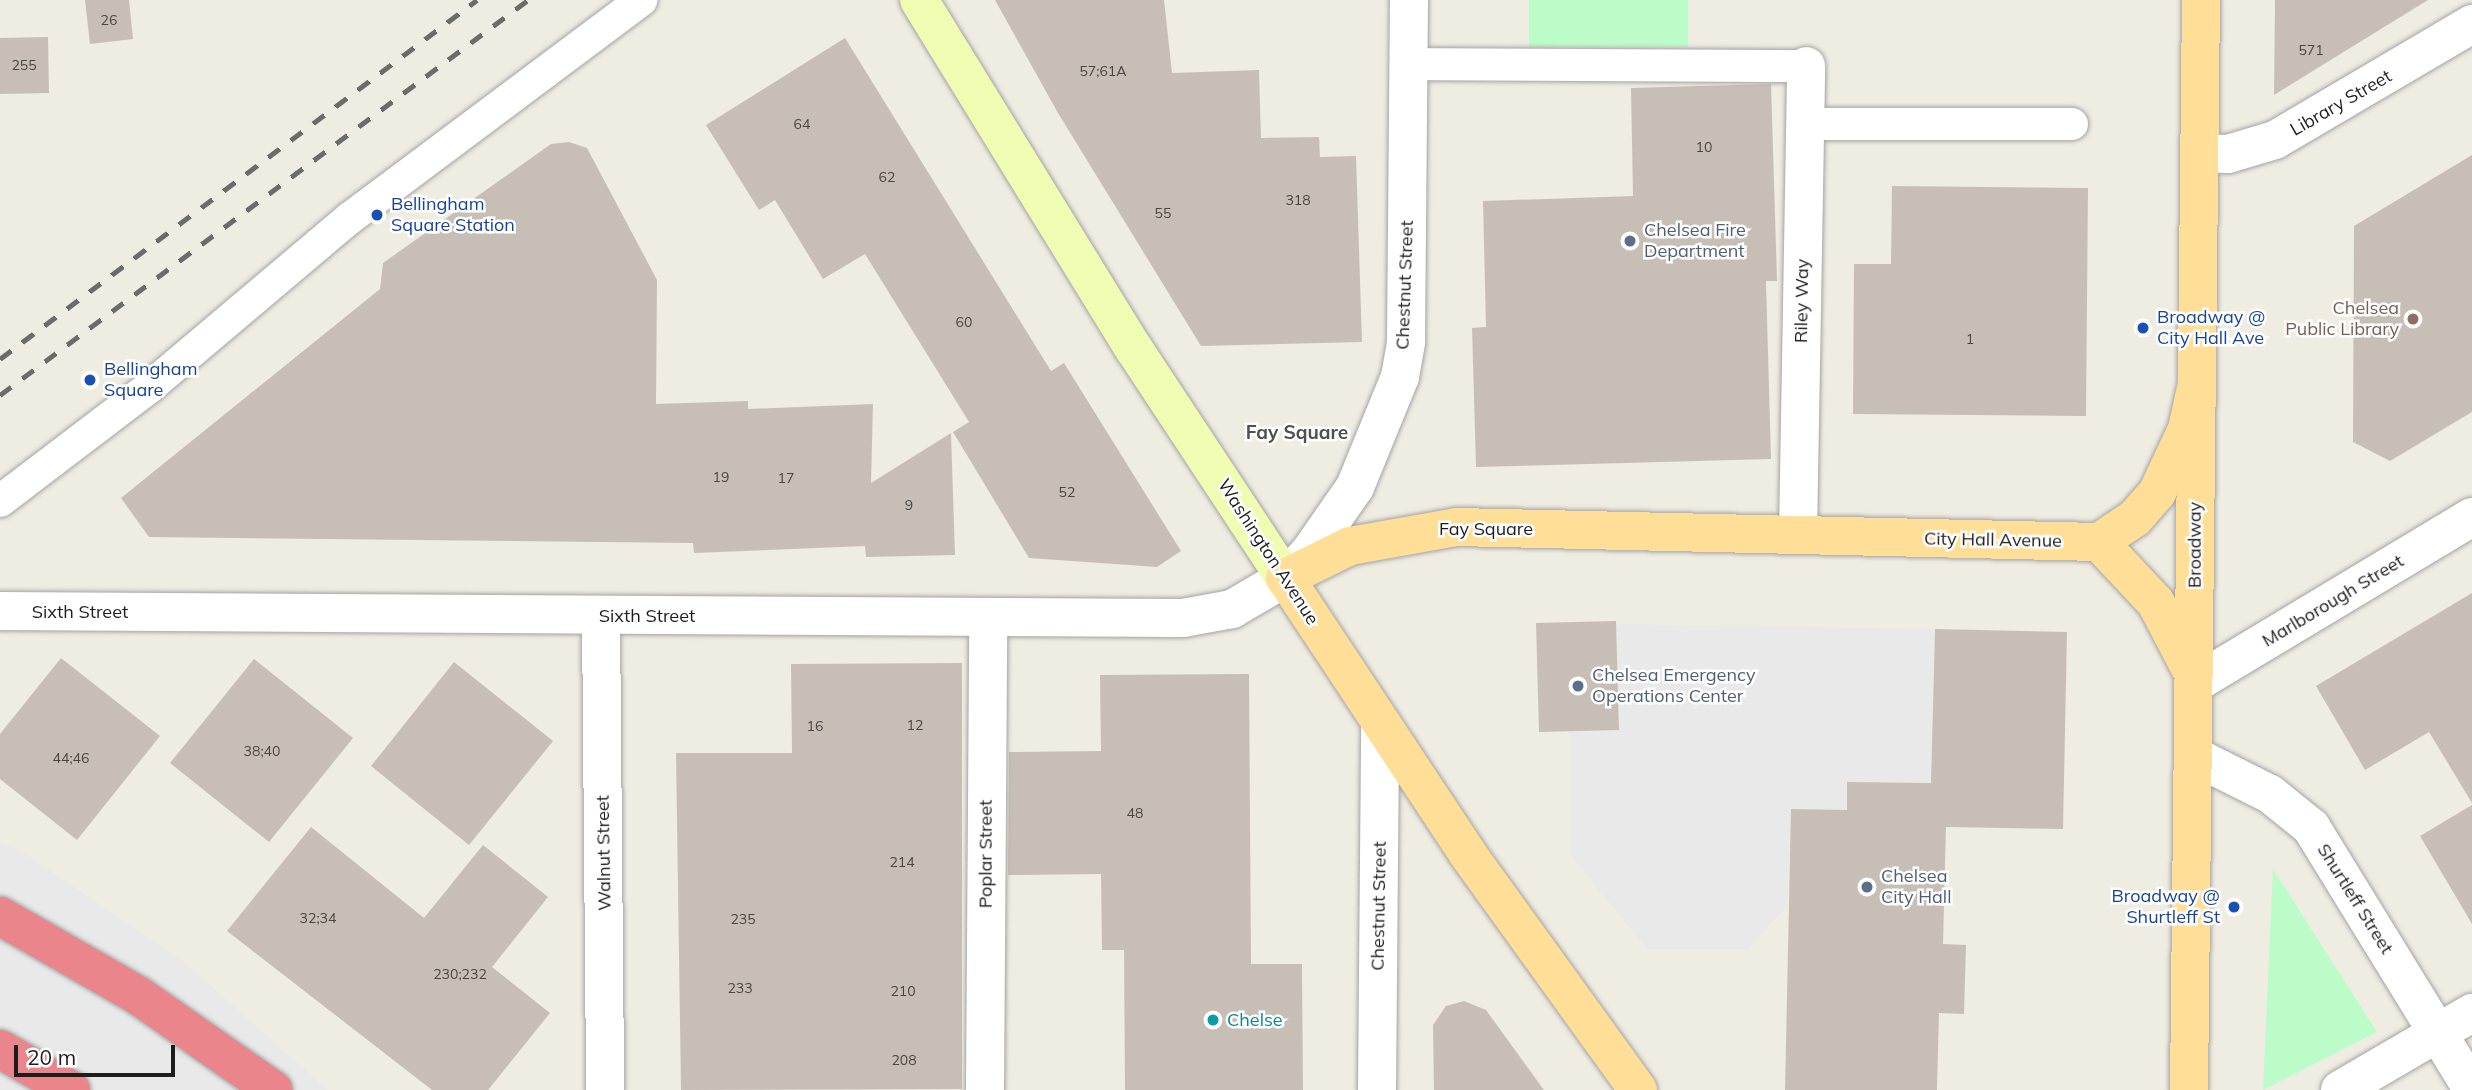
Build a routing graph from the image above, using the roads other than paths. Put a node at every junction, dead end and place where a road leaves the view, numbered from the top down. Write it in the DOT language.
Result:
graph roads {
  1 [pos="641,0"];
  2 [pos="919,0"];
  3 [pos="1409,0"];
  4 [pos="2201,0"];
  5 [pos="2472,24"];
  6 [pos="1409,64"];
  7 [pos="1806,66"];
  8 [pos="1806,124"];
  9 [pos="2072,124"];
  10 [pos="2200,153"];
  11 [pos="2196,388"];
  12 [pos="0,501"];
  13 [pos="2472,517"];
  14 [pos="1697,532"];
  15 [pos="1798,535"];
  16 [pos="2099,542"];
  17 [pos="1285,578"];
  18 [pos="0,611"];
  19 [pos="601,615"];
  20 [pos="988,619"];
  21 [pos="2194,684"];
  22 [pos="1380,723"];
  23 [pos="2194,756"];
  24 [pos="0,916"];
  25 [pos="2472,1013"];
  26 [pos="2438,1033"];
  27 [pos="0,1049"];
  28 [pos="2472,1089"];
  29 [pos="71,1090"];
  30 [pos="273,1090"];
  31 [pos="606,1090"];
  32 [pos="985,1090"];
  33 [pos="1377,1090"];
  34 [pos="1638,1090"];
  35 [pos="2189,1090"];
  36 [pos="2340,1090"];
  1 -- 12 [label="lane"];
  2 -- 17 [label="main road, Washington Avenue"];
  3 -- 6 [label="street, Chestnut Street"];
  4 -- 10 [label="main road, Broadway"];
  5 -- 10 [label="street, Library Street"];
  6 -- 7 [label="lane"];
  6 -- 17 [label="street, Chestnut Street"];
  7 -- 8 [label="street, Riley Way"];
  8 -- 9 [label="lane"];
  8 -- 15 [label="street, Riley Way"];
  10 -- 11 [label="main road, Broadway"];
  11 -- 16 [label="main road"];
  11 -- 21 [label="main road, Broadway"];
  13 -- 21 [label="street, Marlborough Street"];
  14 -- 15 [label="main road, City Hall Avenue"];
  14 -- 17 [label="main road, Fay Square"];
  15 -- 16 [label="main road, City Hall Avenue"];
  16 -- 21 [label="main road"];
  17 -- 20 [label="street, Sixth Street"];
  17 -- 22 [label="main road, Washington Avenue"];
  18 -- 19 [label="street, Sixth Street"];
  19 -- 20 [label="street, Sixth Street"];
  19 -- 31 [label="street, Walnut Street"];
  20 -- 32 [label="street, Poplar Street"];
  21 -- 23 [label="main road, Broadway"];
  22 -- 33 [label="street, Chestnut Street"];
  22 -- 34 [label="main road, Washington Avenue"];
  23 -- 26 [label="street, Shurtleff Street"];
  23 -- 35 [label="main road, Broadway"];
  24 -- 30 [label="highway"];
  25 -- 26 [label="street"];
  26 -- 28 [label="street, Shurtleff Street"];
  26 -- 36 [label="street"];
  27 -- 29 [label="highway"];
}
